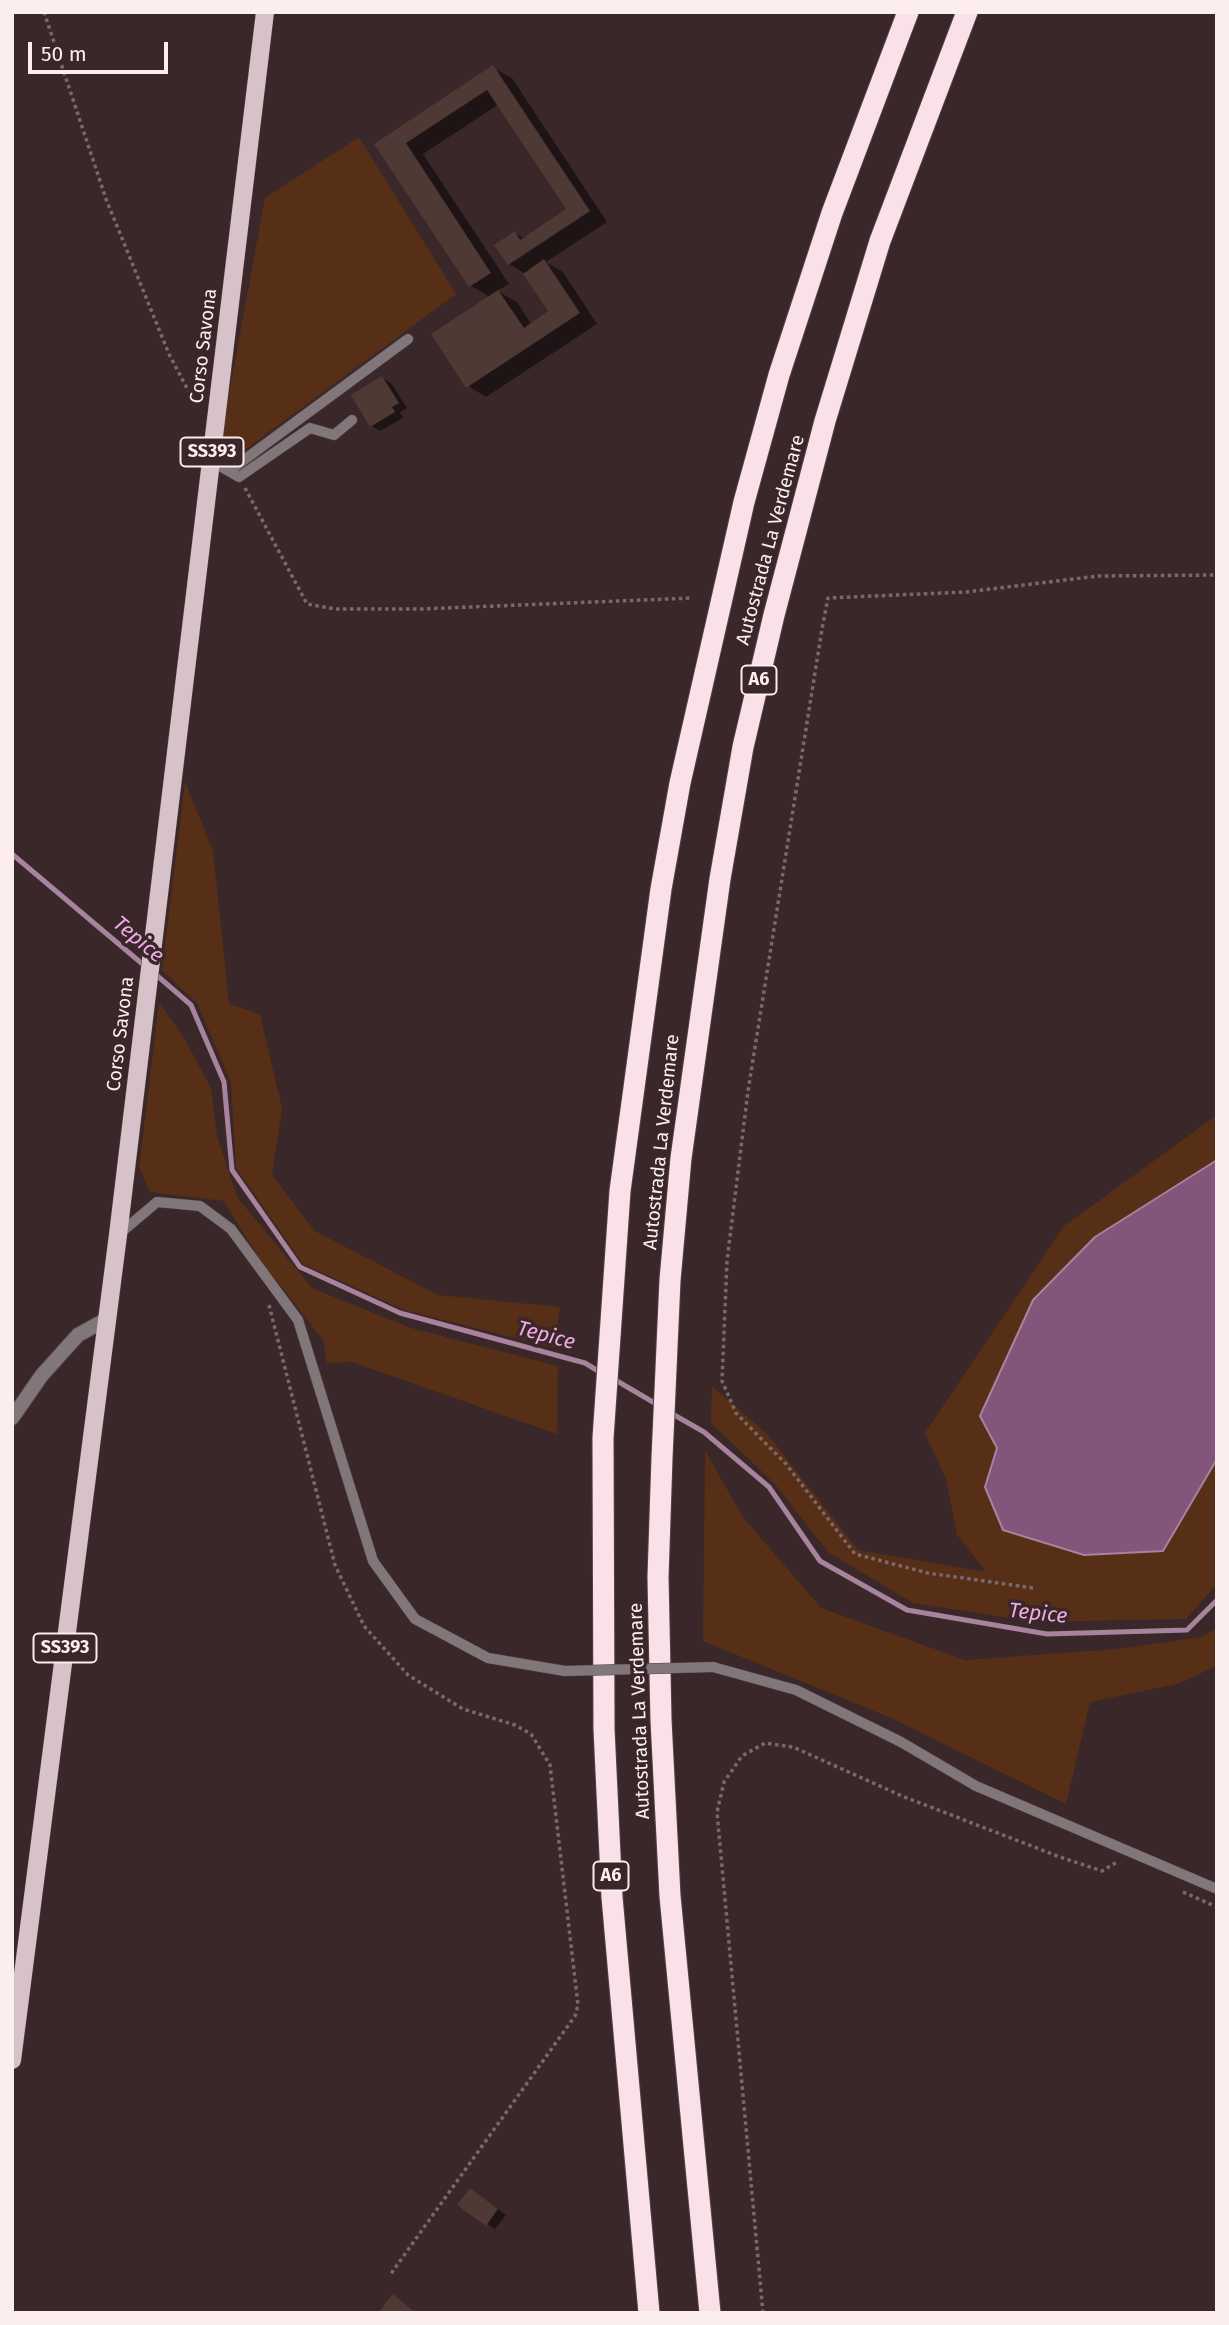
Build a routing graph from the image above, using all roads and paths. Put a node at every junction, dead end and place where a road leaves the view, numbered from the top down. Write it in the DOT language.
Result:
graph roads {
  1 [pos="44,12"];
  2 [pos="265,12"];
  3 [pos="908,12"];
  4 [pos="967,12"];
  5 [pos="408,340"];
  6 [pos="352,420"];
  7 [pos="216,421"];
  8 [pos="211,461"];
  9 [pos="229,471"];
  10 [pos="239,477"];
  11 [pos="1217,575"];
  12 [pos="692,598"];
  13 [pos="118,1235"];
  14 [pos="260,1269"];
  15 [pos="107,1319"];
  16 [pos="12,1418"];
  17 [pos="1033,1588"];
  18 [pos="1130,1854"];
  19 [pos="1217,1889"];
  20 [pos="12,2060"];
  21 [pos="390,2275"];
  22 [pos="649,2313"];
  23 [pos="710,2313"];
  24 [pos="763,2313"];
  1 -- 7 [label="path"];
  2 -- 7 [label="main road, Corso Savona / SS393"];
  3 -- 22 [label="highway, Autostrada La Verdemare / A6"];
  4 -- 23 [label="highway, Autostrada La Verdemare / A6"];
  5 -- 9 [label="lane"];
  6 -- 10 [label="lane"];
  7 -- 8 [label="main road, Corso Savona / SS393"];
  8 -- 9 [label="lane"];
  8 -- 13 [label="main road, Corso Savona / SS393"];
  9 -- 10 [label="lane"];
  10 -- 12 [label="path"];
  11 -- 17 [label="path"];
  13 -- 14 [label="lane"];
  13 -- 15 [label="main road, Corso Savona / SS393"];
  14 -- 18 [label="lane, bridge"];
  14 -- 21 [label="path"];
  15 -- 16 [label="street"];
  15 -- 20 [label="main road, Corso Savona / SS393"];
  18 -- 19 [label="lane"];
  18 -- 24 [label="path"];
}
